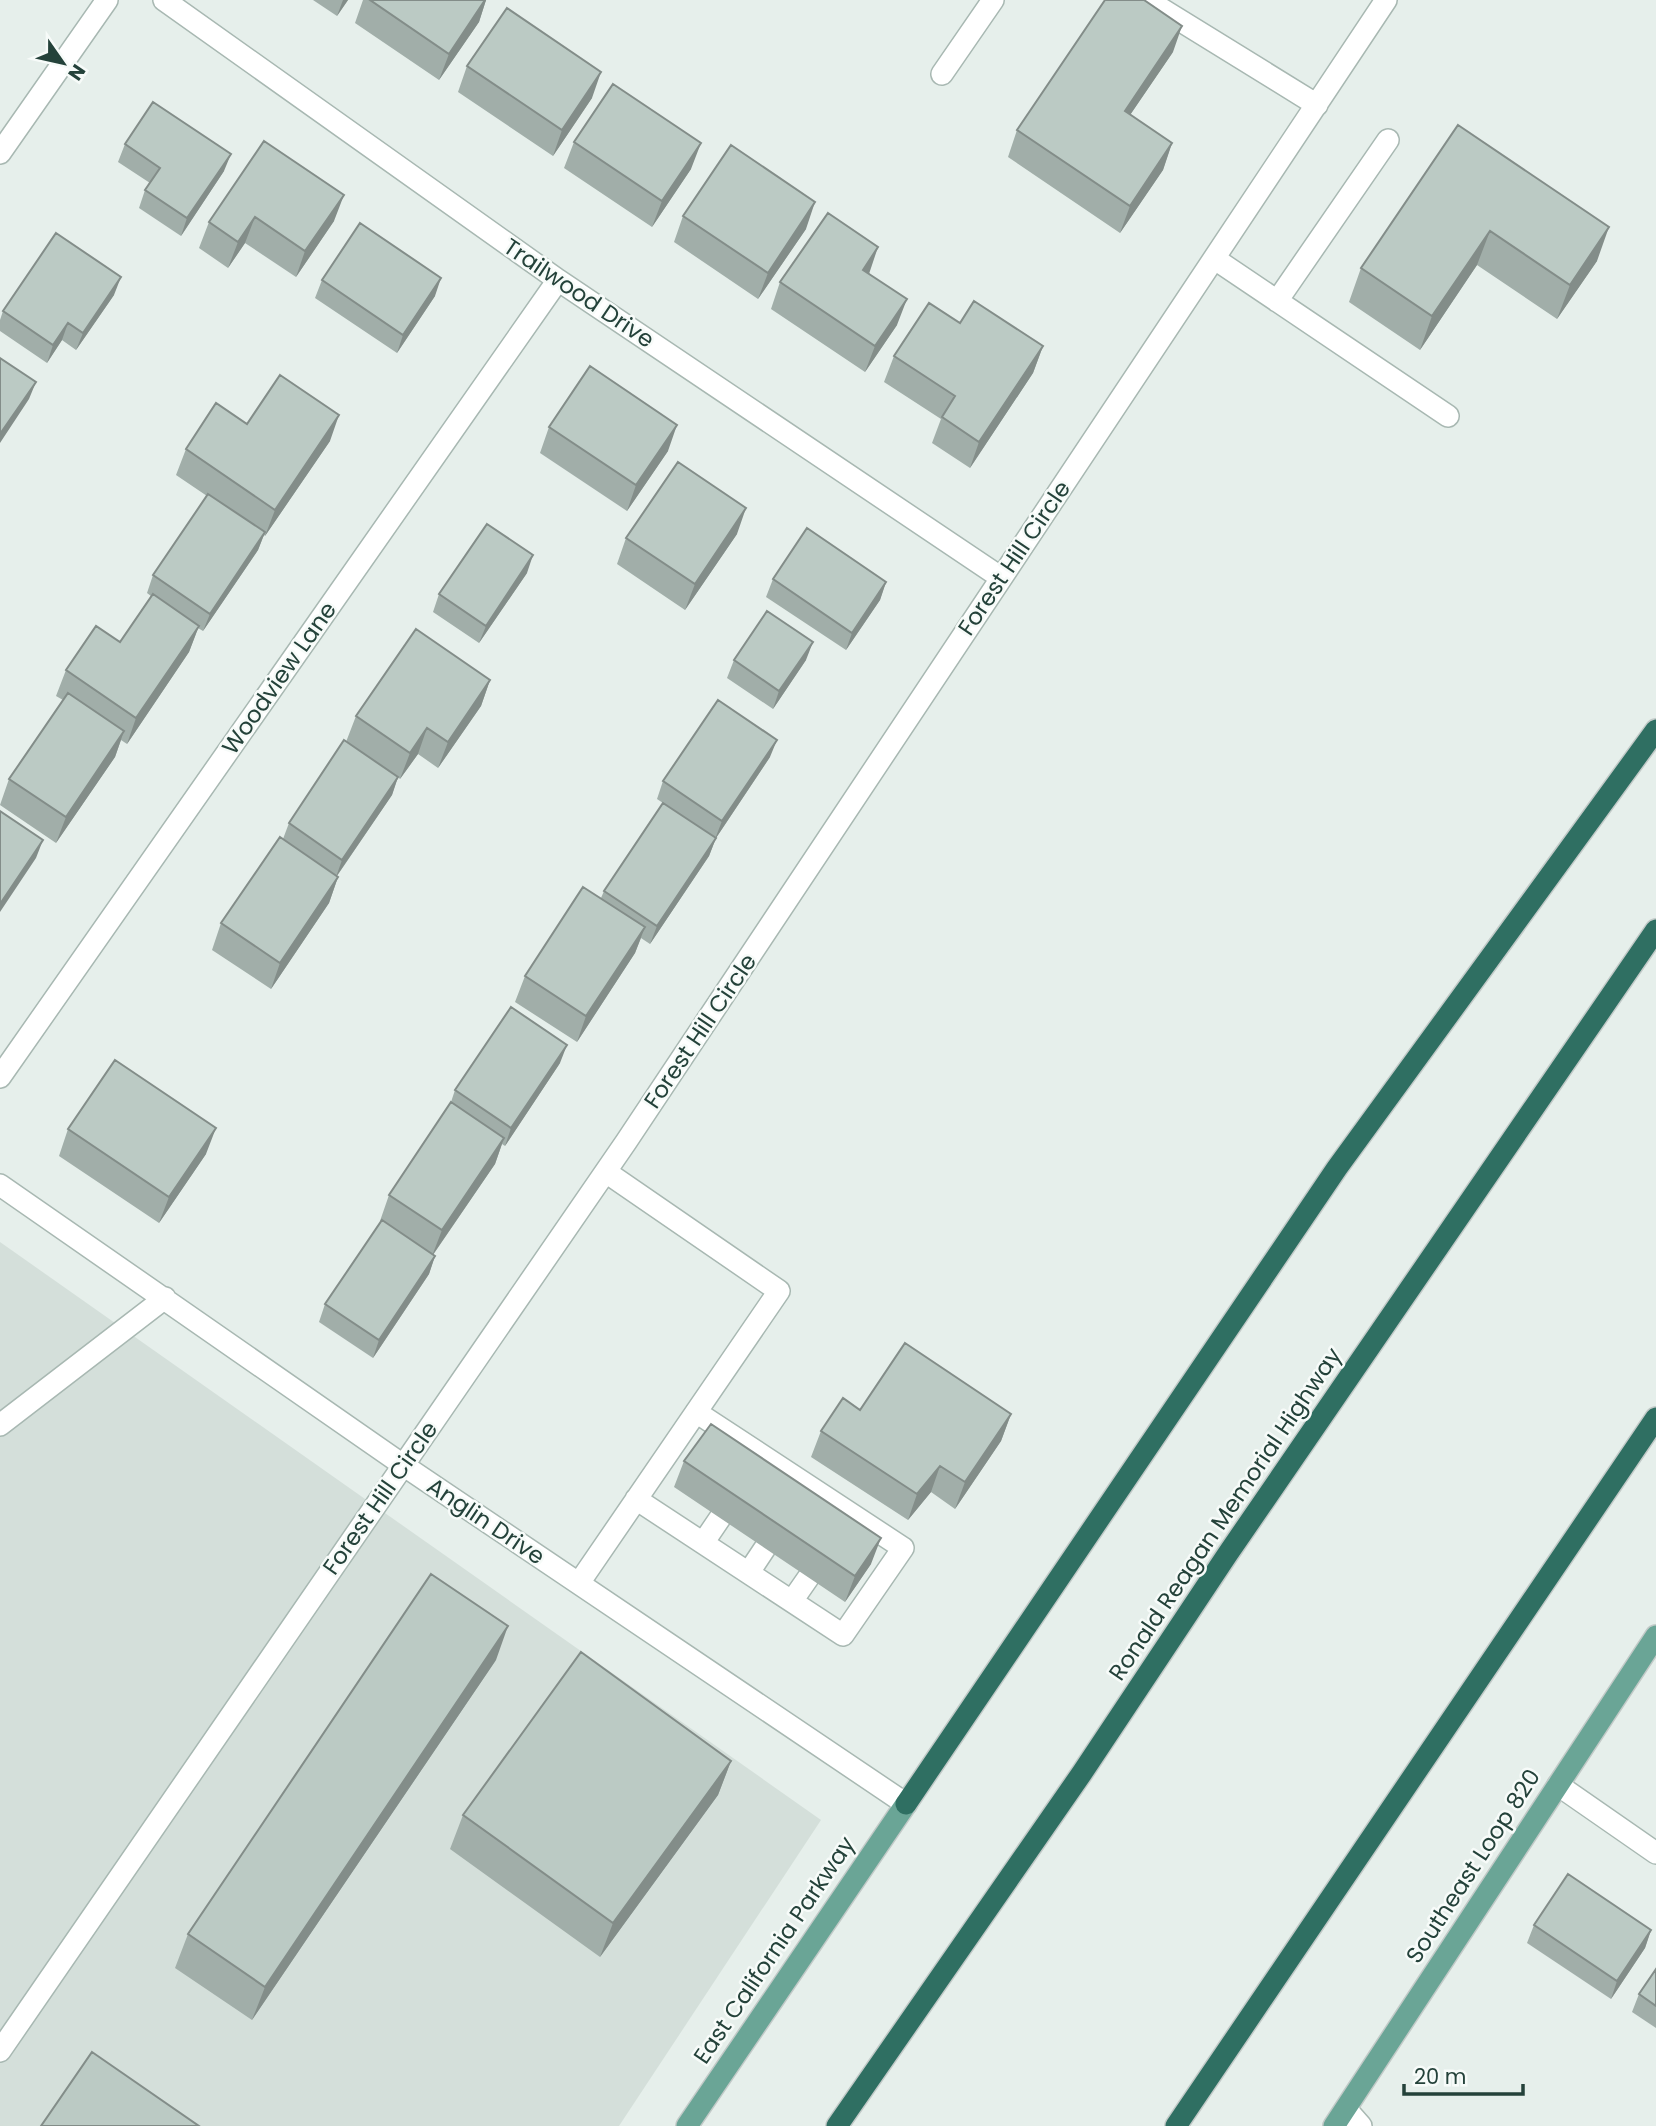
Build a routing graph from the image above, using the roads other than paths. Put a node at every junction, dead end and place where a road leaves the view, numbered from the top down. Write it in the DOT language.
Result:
graph roads {
  1 [pos="107,0"];
  2 [pos="164,0"];
  3 [pos="993,0"];
  4 [pos="1147,0"];
  5 [pos="1386,0"];
  6 [pos="942,74"];
  7 [pos="1317,106"];
  8 [pos="1388,140"];
  9 [pos="0,153"];
  10 [pos="1214,258"];
  11 [pos="558,280"];
  12 [pos="1277,301"];
  13 [pos="1448,416"];
  14 [pos="1000,577"];
  15 [pos="1656,730"];
  16 [pos="1656,930"];
  17 [pos="0,1077"];
  18 [pos="606,1172"];
  19 [pos="0,1185"];
  20 [pos="164,1298"];
  21 [pos="696,1412"];
  22 [pos="1656,1418"];
  23 [pos="0,1425"];
  24 [pos="403,1465"];
  25 [pos="636,1499"];
  26 [pos="720,1518"];
  27 [pos="703,1543"];
  28 [pos="765,1548"];
  29 [pos="749,1573"];
  30 [pos="808,1578"];
  31 [pos="579,1583"];
  32 [pos="792,1601"];
  33 [pos="1656,1636"];
  34 [pos="1558,1785"];
  35 [pos="906,1804"];
  36 [pos="1656,1853"];
  37 [pos="0,2051"];
  38 [pos="1340,2117"];
  39 [pos="687,2126"];
  40 [pos="837,2126"];
  41 [pos="1176,2126"];
  42 [pos="1361,2126"];
  1 -- 9 [label="street"];
  2 -- 11 [label="street, Trailwood Drive"];
  3 -- 6 [label="street"];
  4 -- 7 [label="street"];
  5 -- 7 [label="street, Forest Hill Circle"];
  7 -- 10 [label="street, Forest Hill Circle"];
  8 -- 12 [label="street"];
  10 -- 12 [label="street"];
  10 -- 14 [label="street, Forest Hill Circle"];
  11 -- 14 [label="street, Trailwood Drive"];
  11 -- 17 [label="street, Woodview Lane"];
  12 -- 13 [label="street"];
  14 -- 18 [label="street, Forest Hill Circle"];
  15 -- 35 [label="highway"];
  16 -- 40 [label="highway, Ronald Reagan Memorial Highway"];
  18 -- 21 [label="street"];
  18 -- 24 [label="street, Forest Hill Circle"];
  19 -- 20 [label="street, Anglin Drive"];
  20 -- 23 [label="street"];
  20 -- 24 [label="street, Anglin Drive"];
  21 -- 25 [label="street"];
  21 -- 32 [label="street"];
  22 -- 41 [label="highway"];
  24 -- 31 [label="street, Anglin Drive"];
  24 -- 37 [label="street, Forest Hill Circle"];
  25 -- 27 [label="street"];
  25 -- 31 [label="street"];
  26 -- 27 [label="street"];
  27 -- 29 [label="street"];
  28 -- 29 [label="street"];
  29 -- 32 [label="street"];
  30 -- 32 [label="street"];
  31 -- 35 [label="street, Anglin Drive"];
  33 -- 34 [label="main road, Southeast Loop 820"];
  34 -- 36 [label="street"];
  34 -- 38 [label="main road, Southeast Loop 820"];
  35 -- 39 [label="main road, East California Parkway"];
  38 -- 42 [label="street"];
}
